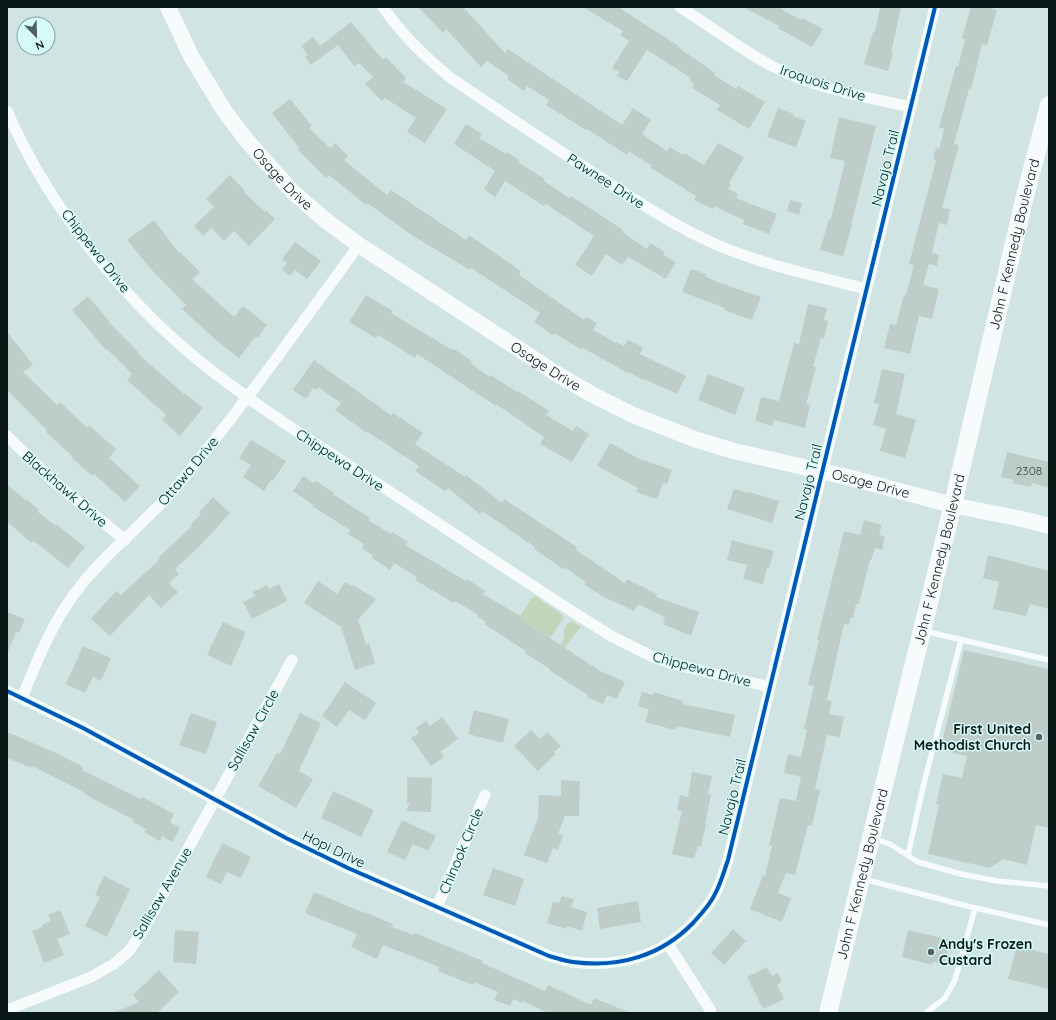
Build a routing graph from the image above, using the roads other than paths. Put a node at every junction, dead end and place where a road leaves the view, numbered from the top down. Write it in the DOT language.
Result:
graph roads {
  1 [pos="168,7"];
  2 [pos="383,7"];
  3 [pos="680,7"];
  4 [pos="935,7"];
  5 [pos="1049,105"];
  6 [pos="911,107"];
  7 [pos="7,111"];
  8 [pos="359,245"];
  9 [pos="866,288"];
  10 [pos="247,397"];
  11 [pos="7,436"];
  12 [pos="822,472"];
  13 [pos="952,505"];
  14 [pos="1049,526"];
  15 [pos="125,540"];
  16 [pos="922,630"];
  17 [pos="961,640"];
  18 [pos="292,660"];
  19 [pos="1049,660"];
  20 [pos="770,687"];
  21 [pos="7,691"];
  22 [pos="22,698"];
  23 [pos="485,795"];
  24 [pos="215,800"];
  25 [pos="870,838"];
  26 [pos="908,855"];
  27 [pos="861,879"];
  28 [pos="1049,886"];
  29 [pos="437,907"];
  30 [pos="975,908"];
  31 [pos="1049,926"];
  32 [pos="668,944"];
  33 [pos="7,1010"];
  34 [pos="710,1011"];
  35 [pos="828,1013"];
  36 [pos="926,1013"];
  1 -- 8 [label="street, Osage Drive"];
  2 -- 9 [label="street, Pawnee Drive"];
  3 -- 6 [label="street, Iroquois Drive"];
  4 -- 6 [label="street, Navajo Trail"];
  5 -- 13 [label="main road, John F Kennedy Boulevard"];
  6 -- 9 [label="street, Navajo Trail"];
  7 -- 10 [label="street, Chippewa Drive"];
  8 -- 10 [label="street, Ottawa Drive"];
  8 -- 12 [label="street, Osage Drive"];
  9 -- 12 [label="street, Navajo Trail"];
  10 -- 15 [label="street, Ottawa Drive"];
  10 -- 20 [label="street, Chippewa Drive"];
  11 -- 15 [label="street, Blackhawk Drive"];
  12 -- 13 [label="street, Osage Drive"];
  12 -- 20 [label="street, Navajo Trail"];
  13 -- 14 [label="street, Osage Drive"];
  13 -- 16 [label="main road, John F Kennedy Boulevard"];
  15 -- 22 [label="street, Ottawa Drive"];
  16 -- 17 [label="lane"];
  16 -- 25 [label="main road, John F Kennedy Boulevard"];
  17 -- 19 [label="lane"];
  17 -- 26 [label="lane"];
  18 -- 24 [label="street, Sallisaw Circle"];
  20 -- 32 [label="street, Navajo Trail"];
  21 -- 22 [label="street, Hopi Drive"];
  22 -- 24 [label="street, Hopi Drive"];
  23 -- 29 [label="street, Chinook Circle"];
  24 -- 29 [label="street, Hopi Drive"];
  24 -- 33 [label="street, Sallisaw Avenue"];
  25 -- 26 [label="lane"];
  25 -- 27 [label="main road, John F Kennedy Boulevard"];
  26 -- 28 [label="lane"];
  27 -- 30 [label="lane"];
  27 -- 35 [label="main road, John F Kennedy Boulevard"];
  29 -- 32 [label="street, Hopi Drive"];
  30 -- 31 [label="lane"];
  30 -- 36 [label="lane"];
  32 -- 34 [label="street"];
}
